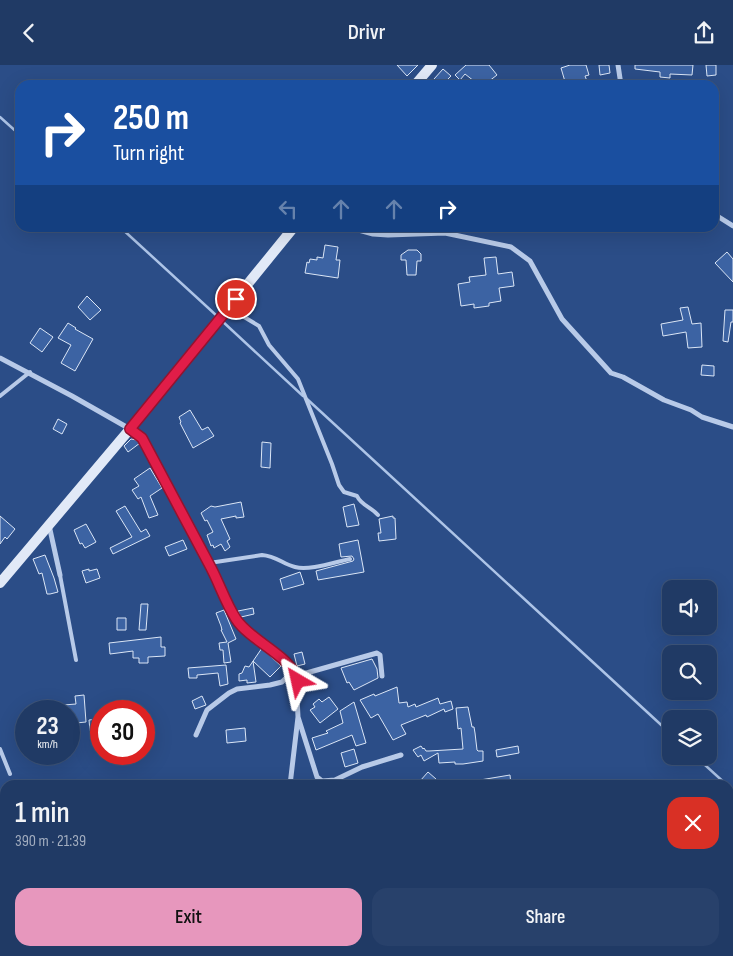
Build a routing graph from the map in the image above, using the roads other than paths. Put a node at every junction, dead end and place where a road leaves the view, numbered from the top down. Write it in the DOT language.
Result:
graph roads {
  1 [pos="432,65"];
  2 [pos="618,65"];
  3 [pos="419,80"];
  4 [pos="620,80"];
  5 [pos="719,217"];
  6 [pos="733,226"];
  7 [pos="290,232"];
  8 [pos="364,232"];
  9 [pos="229,308"];
  10 [pos="0,358"];
  11 [pos="30,372"];
  12 [pos="0,396"];
  13 [pos="733,427"];
  14 [pos="130,429"];
  15 [pos="378,515"];
  16 [pos="49,525"];
  17 [pos="350,559"];
  18 [pos="209,563"];
  19 [pos="60,575"];
  20 [pos="0,583"];
  21 [pos="76,660"];
  22 [pos="295,673"];
  23 [pos="382,676"];
  24 [pos="298,717"];
  25 [pos="196,735"];
  26 [pos="0,749"];
  27 [pos="401,755"];
  28 [pos="10,774"];
  29 [pos="291,780"];
  30 [pos="321,780"];
  31 [pos="335,780"];
  1 -- 3 [label="street"];
  2 -- 4 [label="street"];
  5 -- 6 [label="street"];
  7 -- 9 [label="street"];
  8 -- 13 [label="street"];
  9 -- 14 [label="street"];
  9 -- 15 [label="lane"];
  10 -- 11 [label="street"];
  11 -- 12 [label="lane"];
  11 -- 14 [label="street"];
  14 -- 16 [label="street"];
  14 -- 18 [label="street"];
  16 -- 19 [label="street"];
  16 -- 20 [label="street"];
  17 -- 18 [label="lane"];
  18 -- 22 [label="street"];
  19 -- 21 [label="lane"];
  22 -- 23 [label="street"];
  22 -- 24 [label="street"];
  22 -- 25 [label="street"];
  24 -- 29 [label="street"];
  24 -- 30 [label="street"];
  26 -- 28 [label="lane"];
  27 -- 31 [label="street"];
}
